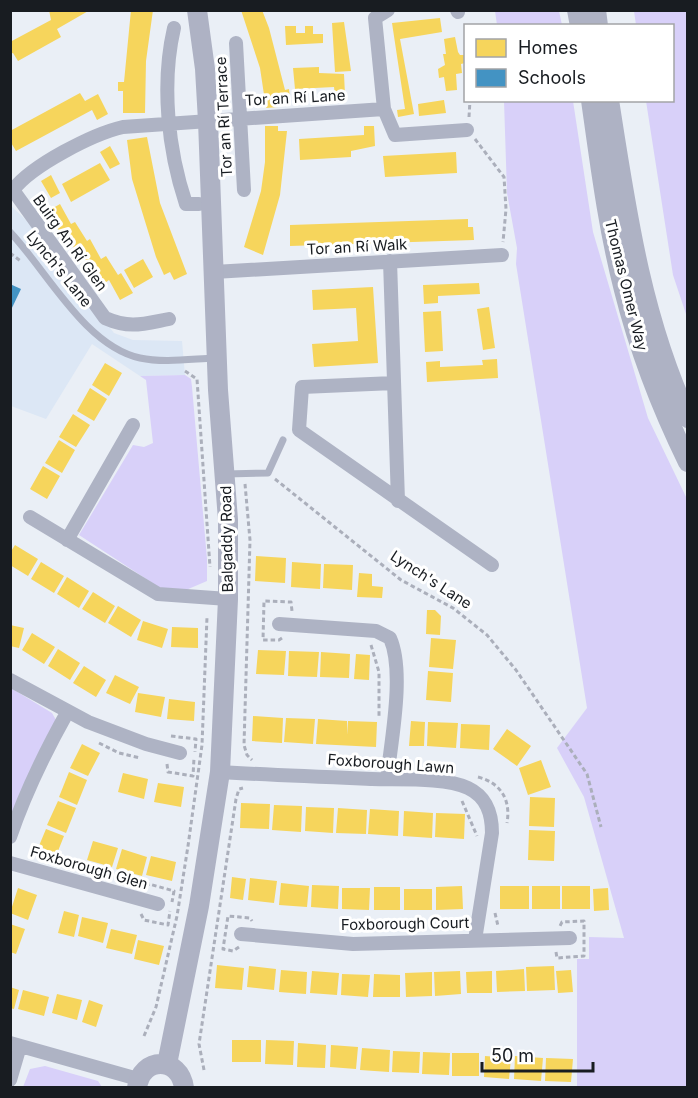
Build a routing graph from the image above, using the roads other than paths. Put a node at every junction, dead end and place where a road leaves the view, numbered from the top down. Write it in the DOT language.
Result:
graph roads {
  1 [pos="197,10"];
  2 [pos="388,10"];
  3 [pos="174,28"];
  4 [pos="236,43"];
  5 [pos="591,102"];
  6 [pos="609,102"];
  7 [pos="384,109"];
  8 [pos="241,117"];
  9 [pos="208,121"];
  10 [pos="169,123"];
  11 [pos="467,130"];
  12 [pos="12,189"];
  13 [pos="244,190"];
  14 [pos="199,204"];
  15 [pos="10,232"];
  16 [pos="502,255"];
  17 [pos="390,261"];
  18 [pos="214,272"];
  19 [pos="169,319"];
  20 [pos="216,358"];
  21 [pos="394,383"];
  22 [pos="687,418"];
  23 [pos="133,426"];
  24 [pos="284,440"];
  25 [pos="687,462"];
  26 [pos="235,474"];
  27 [pos="398,501"];
  28 [pos="30,517"];
  29 [pos="67,540"];
  30 [pos="492,565"];
  31 [pos="228,599"];
  32 [pos="283,628"];
  33 [pos="10,680"];
  34 [pos="68,711"];
  35 [pos="180,753"];
  36 [pos="220,772"];
  37 [pos="387,779"];
  38 [pos="10,837"];
  39 [pos="10,863"];
  40 [pos="158,904"];
  41 [pos="570,938"];
  42 [pos="241,940"];
  43 [pos="476,940"];
  44 [pos="15,1044"];
  45 [pos="167,1064"];
  46 [pos="10,1080"];
  47 [pos="137,1083"];
  48 [pos="184,1088"];
  1 -- 9 [label="street, Balgaddy Road"];
  2 -- 7 [label="street"];
  3 -- 10 [label="street"];
  4 -- 8 [label="street, Tor an Rí Terrace"];
  5 -- 25 [label="street, Thomas Omer Way"];
  6 -- 22 [label="street, Thomas Omer Way"];
  7 -- 8 [label="street, Tor an Rí Lane"];
  7 -- 11 [label="street"];
  8 -- 9 [label="street, Tor an Rí Lane"];
  8 -- 13 [label="street, Tor an Rí Terrace"];
  9 -- 10 [label="street, Buirg An Rí Glen"];
  9 -- 18 [label="street, Balgaddy Road"];
  10 -- 12 [label="street, Buirg An Rí Glen"];
  10 -- 14 [label="street"];
  12 -- 19 [label="street, Buirg An Rí Glen"];
  15 -- 20 [label="lane, Lynch's Lane"];
  16 -- 17 [label="street, Tor an Rí Walk"];
  17 -- 18 [label="street, Tor an Rí Walk"];
  17 -- 21 [label="street"];
  18 -- 20 [label="street, Balgaddy Road"];
  20 -- 26 [label="street, Balgaddy Road"];
  21 -- 27 [label="street"];
  21 -- 27 [label="street"];
  23 -- 29 [label="street"];
  24 -- 26 [label="lane"];
  26 -- 31 [label="street, Balgaddy Road"];
  27 -- 30 [label="street"];
  28 -- 29 [label="street"];
  29 -- 31 [label="street"];
  31 -- 36 [label="street, Balgaddy Road"];
  32 -- 37 [label="street"];
  33 -- 34 [label="street"];
  34 -- 35 [label="street"];
  34 -- 38 [label="street"];
  36 -- 37 [label="street, Foxborough Lawn"];
  36 -- 45 [label="street, Balgaddy Road"];
  37 -- 43 [label="street, Foxborough Lawn"];
  39 -- 40 [label="street, Foxborough Glen"];
  41 -- 43 [label="street, Foxborough Court"];
  42 -- 43 [label="street, Foxborough Court"];
  44 -- 46 [label="street"];
  44 -- 47 [label="street"];
  45 -- 47 [label="street"];
  45 -- 48 [label="street"];
}
